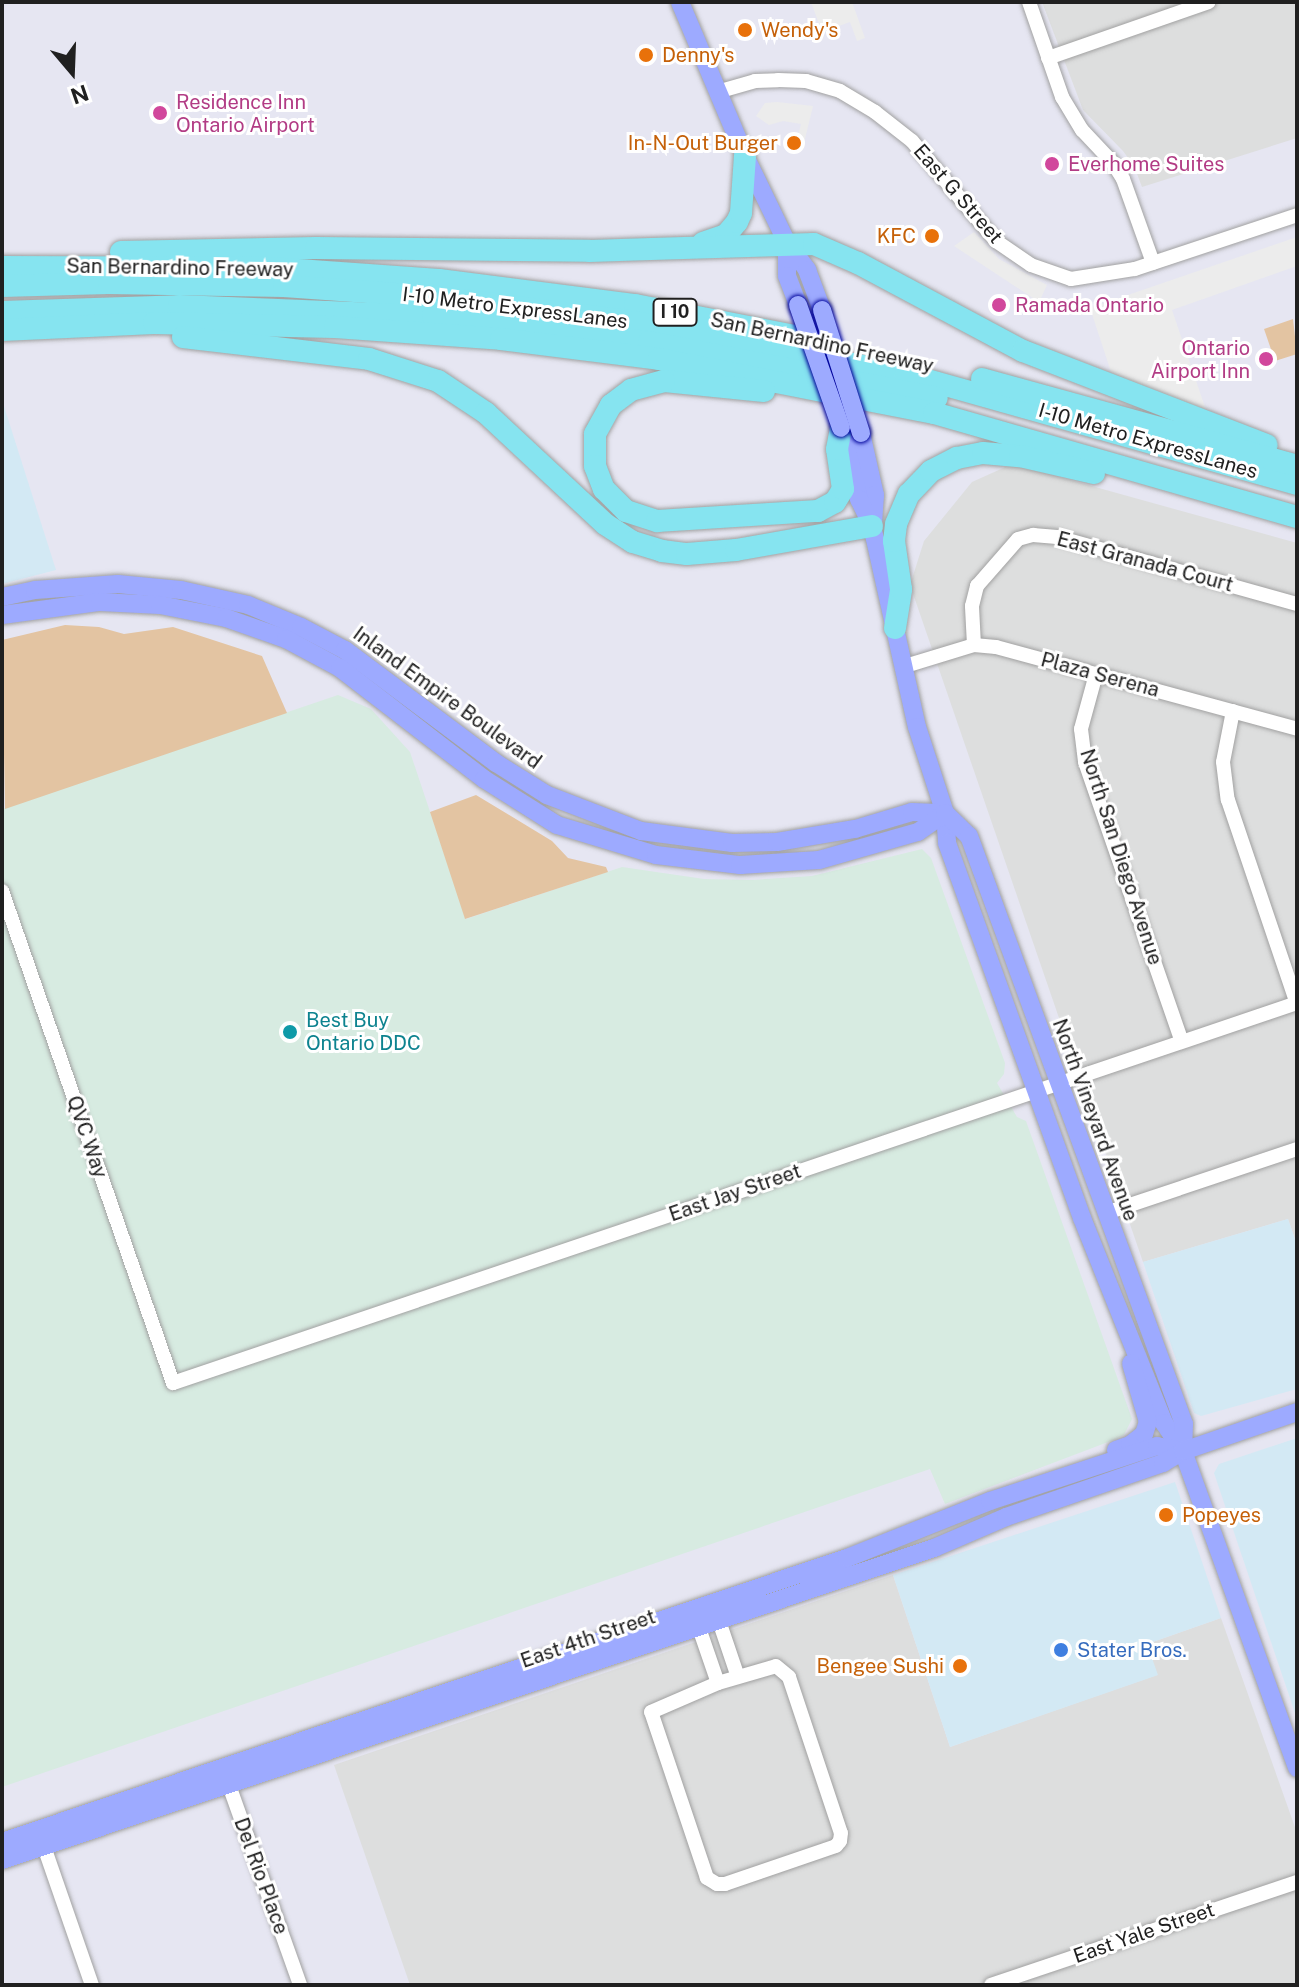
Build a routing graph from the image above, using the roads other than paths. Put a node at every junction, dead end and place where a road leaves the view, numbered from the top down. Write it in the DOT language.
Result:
graph roads {
  1 [pos="680,2"];
  2 [pos="1029,2"];
  3 [pos="1209,2"];
  4 [pos="1048,58"];
  5 [pos="717,92"];
  6 [pos="745,156"];
  7 [pos="1297,215"];
  8 [pos="787,243"];
  9 [pos="678,248"];
  10 [pos="1153,263"];
  11 [pos="46,265"];
  12 [pos="2,267"];
  13 [pos="2,286"];
  14 [pos="2,312"];
  15 [pos="91,325"];
  16 [pos="2,330"];
  17 [pos="865,398"];
  18 [pos="851,430"];
  19 [pos="1294,471"];
  20 [pos="1297,499"];
  21 [pos="1260,506"];
  22 [pos="1297,517"];
  23 [pos="872,526"];
  24 [pos="2,597"];
  25 [pos="1297,604"];
  26 [pos="2,615"];
  27 [pos="895,628"];
  28 [pos="974,645"];
  29 [pos="902,667"];
  30 [pos="1096,674"];
  31 [pos="1233,711"];
  32 [pos="1297,729"];
  33 [pos="945,813"];
  34 [pos="2,891"];
  35 [pos="1297,1003"];
  36 [pos="1181,1039"];
  37 [pos="1057,1082"];
  38 [pos="1036,1090"];
  39 [pos="1297,1149"];
  40 [pos="1106,1213"];
  41 [pos="1082,1218"];
  42 [pos="1139,1302"];
  43 [pos="1130,1333"];
  44 [pos="173,1383"];
  45 [pos="1297,1412"];
  46 [pos="1183,1451"];
  47 [pos="990,1501"];
  48 [pos="718,1618"];
  49 [pos="698,1625"];
  50 [pos="738,1677"];
  51 [pos="718,1683"];
  52 [pos="223,1766"];
  53 [pos="1297,1768"];
  54 [pos="229,1784"];
  55 [pos="41,1838"];
  56 [pos="2,1842"];
  57 [pos="2,1860"];
  58 [pos="1297,1882"];
  59 [pos="92,1985"];
  60 [pos="300,1985"];
  61 [pos="991,1985"];
  1 -- 5 [label="main road, North Vineyard Avenue"];
  2 -- 4 [label="street"];
  3 -- 4 [label="street"];
  4 -- 10 [label="street"];
  5 -- 6 [label="main road, North Vineyard Avenue"];
  5 -- 10 [label="street, East G Street"];
  6 -- 8 [label="main road, North Vineyard Avenue"];
  6 -- 9 [label="highway"];
  7 -- 10 [label="street, East G Street"];
  8 -- 9 [label="highway"];
  8 -- 18 [label="main road, North Vineyard Avenue, bridge"];
  8 -- 18 [label="main road, North Vineyard Avenue, bridge"];
  8 -- 19 [label="highway"];
  9 -- 11 [label="highway"];
  11 -- 12 [label="highway, San Bernardino Freeway / I 10"];
  11 -- 19 [label="highway, San Bernardino Freeway / I 10"];
  13 -- 19 [label="highway, I-10 Metro ExpressLanes"];
  14 -- 20 [label="highway, I-10 Metro ExpressLanes"];
  15 -- 16 [label="highway"];
  15 -- 17 [label="highway"];
  15 -- 23 [label="highway"];
  17 -- 18 [label="highway"];
  17 -- 21 [label="highway"];
  18 -- 23 [label="main road, North Vineyard Avenue"];
  21 -- 22 [label="highway"];
  21 -- 27 [label="highway"];
  23 -- 27 [label="main road, North Vineyard Avenue"];
  24 -- 33 [label="main road, Inland Empire Boulevard"];
  25 -- 28 [label="street, East Granada Court"];
  26 -- 33 [label="main road, Inland Empire Boulevard"];
  27 -- 29 [label="main road, North Vineyard Avenue"];
  28 -- 29 [label="street"];
  28 -- 30 [label="street, Plaza Serena"];
  29 -- 33 [label="main road, North Vineyard Avenue"];
  30 -- 31 [label="street, Plaza Serena"];
  30 -- 36 [label="street, North San Diego Avenue"];
  31 -- 32 [label="street, Plaza Serena"];
  31 -- 35 [label="street"];
  33 -- 37 [label="main road, North Vineyard Avenue"];
  33 -- 38 [label="main road, North Vineyard Avenue"];
  34 -- 44 [label="street, QVC Way"];
  35 -- 36 [label="street, East Jay Street"];
  36 -- 37 [label="street, East Jay Street"];
  37 -- 38 [label="street, East Jay Street"];
  37 -- 40 [label="main road, North Vineyard Avenue"];
  38 -- 41 [label="main road, North Vineyard Avenue"];
  38 -- 44 [label="street, East Jay Street"];
  39 -- 40 [label="street"];
  40 -- 42 [label="main road, North Vineyard Avenue"];
  41 -- 42 [label="main road"];
  41 -- 43 [label="main road, North Vineyard Avenue"];
  42 -- 46 [label="main road, North Vineyard Avenue"];
  43 -- 46 [label="main road, North Vineyard Avenue"];
  43 -- 47 [label="main road"];
  45 -- 46 [label="main road, East 4th Street"];
  46 -- 47 [label="main road, East 4th Street"];
  46 -- 48 [label="main road, East 4th Street"];
  46 -- 53 [label="main road, North Vineyard Avenue"];
  47 -- 52 [label="main road, East 4th Street"];
  48 -- 49 [label="main road, East 4th Street"];
  48 -- 50 [label="street"];
  49 -- 51 [label="street"];
  49 -- 54 [label="main road, East 4th Street"];
  50 -- 51 [label="street"];
  50 -- 51 [label="street"];
  52 -- 54 [label="street, Del Rio Place"];
  52 -- 55 [label="main road, East 4th Street"];
  54 -- 55 [label="main road, East 4th Street"];
  54 -- 60 [label="street, Del Rio Place"];
  55 -- 56 [label="main road, East 4th Street"];
  55 -- 57 [label="main road, East 4th Street"];
  55 -- 59 [label="street"];
  58 -- 61 [label="street, East Yale Street"];
}
